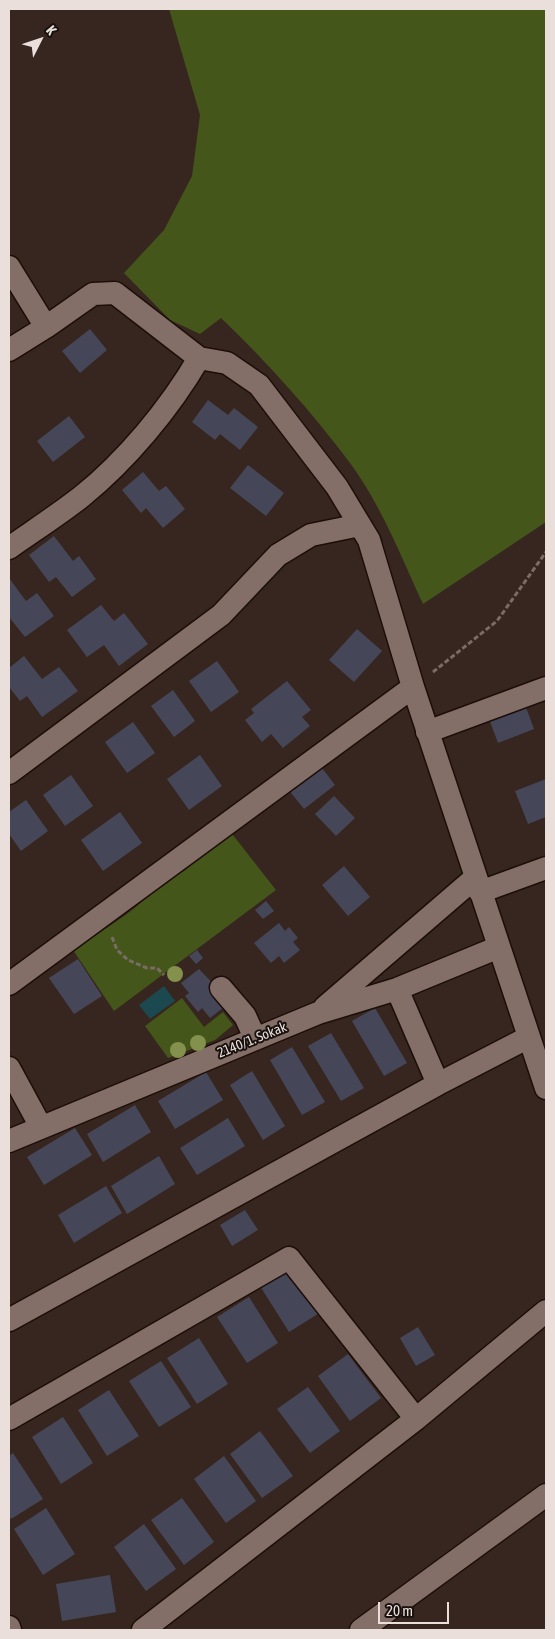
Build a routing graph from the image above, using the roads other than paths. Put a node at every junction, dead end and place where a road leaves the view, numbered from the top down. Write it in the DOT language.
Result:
graph roads {
  1 [pos="9,267"];
  2 [pos="46,327"];
  3 [pos="9,350"];
  4 [pos="199,358"];
  5 [pos="360,526"];
  6 [pos="9,548"];
  7 [pos="412,688"];
  8 [pos="546,688"];
  9 [pos="427,732"];
  10 [pos="9,773"];
  11 [pos="546,868"];
  12 [pos="478,884"];
  13 [pos="499,947"];
  14 [pos="9,984"];
  15 [pos="221,988"];
  16 [pos="397,989"];
  17 [pos="318,1013"];
  18 [pos="256,1038"];
  19 [pos="537,1047"];
  20 [pos="9,1068"];
  21 [pos="438,1084"];
  22 [pos="546,1088"];
  23 [pos="41,1127"];
  24 [pos="9,1141"];
  25 [pos="546,1311"];
  26 [pos="9,1320"];
  27 [pos="9,1419"];
  28 [pos="416,1419"];
  29 [pos="546,1495"];
  30 [pos="9,1627"];
  31 [pos="10,1630"];
  32 [pos="143,1630"];
  33 [pos="362,1630"];
  1 -- 2 [label="street"];
  2 -- 3 [label="street"];
  2 -- 4 [label="street"];
  4 -- 5 [label="street"];
  4 -- 6 [label="street"];
  5 -- 7 [label="street"];
  5 -- 10 [label="street"];
  7 -- 9 [label="street"];
  7 -- 14 [label="street"];
  8 -- 9 [label="street"];
  9 -- 12 [label="street"];
  11 -- 12 [label="street"];
  12 -- 13 [label="street"];
  12 -- 17 [label="street"];
  13 -- 16 [label="street, 2140/1. Sokak"];
  13 -- 19 [label="street"];
  15 -- 18 [label="street"];
  16 -- 17 [label="street, 2140/1. Sokak"];
  16 -- 21 [label="street"];
  17 -- 18 [label="street, 2140/1. Sokak"];
  18 -- 23 [label="street, 2140/1. Sokak"];
  19 -- 21 [label="street"];
  19 -- 22 [label="street"];
  20 -- 23 [label="street"];
  21 -- 26 [label="street"];
  23 -- 24 [label="street, 2140/1. Sokak"];
  25 -- 28 [label="street"];
  27 -- 28 [label="street"];
  28 -- 32 [label="street"];
  29 -- 33 [label="street"];
  30 -- 31 [label="street"];
}
